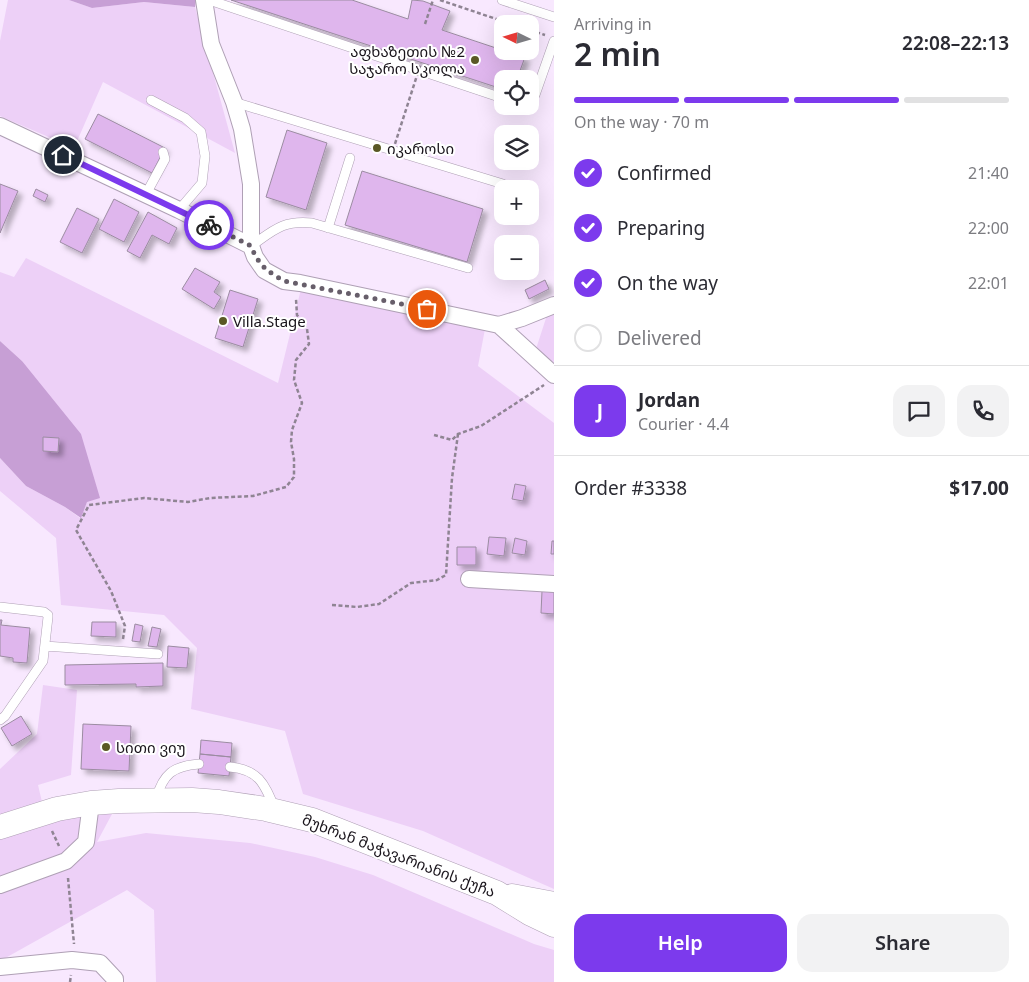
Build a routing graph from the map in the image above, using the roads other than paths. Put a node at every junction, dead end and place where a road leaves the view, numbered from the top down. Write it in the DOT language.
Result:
graph roads {
  1 [pos="204,0"];
  2 [pos="209,0"];
  3 [pos="502,0"];
  4 [pos="554,17"];
  5 [pos="554,41"];
  6 [pos="539,84"];
  7 [pos="494,95"];
  8 [pos="150,100"];
  9 [pos="234,102"];
  10 [pos="0,126"];
  11 [pos="163,152"];
  12 [pos="350,158"];
  13 [pos="494,181"];
  14 [pos="146,194"];
  15 [pos="179,210"];
  16 [pos="328,228"];
  17 [pos="251,246"];
  18 [pos="468,268"];
  19 [pos="554,305"];
  20 [pos="499,324"];
  21 [pos="550,380"];
  22 [pos="469,579"];
  23 [pos="554,584"];
  24 [pos="0,607"];
  25 [pos="45,646"];
  26 [pos="158,654"];
  27 [pos="0,720"];
  28 [pos="199,764"];
  29 [pos="230,767"];
  30 [pos="156,799"];
  31 [pos="91,803"];
  32 [pos="276,811"];
  33 [pos="0,826"];
  34 [pos="0,885"];
  35 [pos="497,893"];
  36 [pos="554,904"];
  37 [pos="554,925"];
  38 [pos="0,967"];
  39 [pos="115,982"];
  1 -- 9 [label="street"];
  2 -- 7 [label="lane"];
  3 -- 4 [label="lane"];
  5 -- 6 [label="lane"];
  8 -- 15 [label="lane"];
  9 -- 13 [label="lane"];
  9 -- 17 [label="street"];
  10 -- 14 [label="street"];
  11 -- 14 [label="lane"];
  12 -- 16 [label="lane"];
  14 -- 15 [label="street"];
  15 -- 17 [label="street"];
  16 -- 17 [label="lane"];
  16 -- 18 [label="lane"];
  17 -- 20 [label="street"];
  19 -- 20 [label="street"];
  20 -- 21 [label="street"];
  22 -- 23 [label="street"];
  24 -- 25 [label="lane"];
  25 -- 26 [label="lane"];
  25 -- 27 [label="lane"];
  28 -- 30 [label="lane"];
  29 -- 32 [label="lane"];
  30 -- 31 [label="main road, მუხრან მაჭავარიანის ქუჩა"];
  30 -- 32 [label="main road, მუხრან მაჭავარიანის ქუჩა"];
  31 -- 33 [label="main road, მუხრან მაჭავარიანის ქუჩა"];
  31 -- 34 [label="street"];
  32 -- 35 [label="main road, მუხრან მაჭავარიანის ქუჩა"];
  35 -- 36 [label="main road"];
  35 -- 37 [label="main road, მუხრან მაჭავარიანის ქუჩა"];
  38 -- 39 [label="street"];
}
